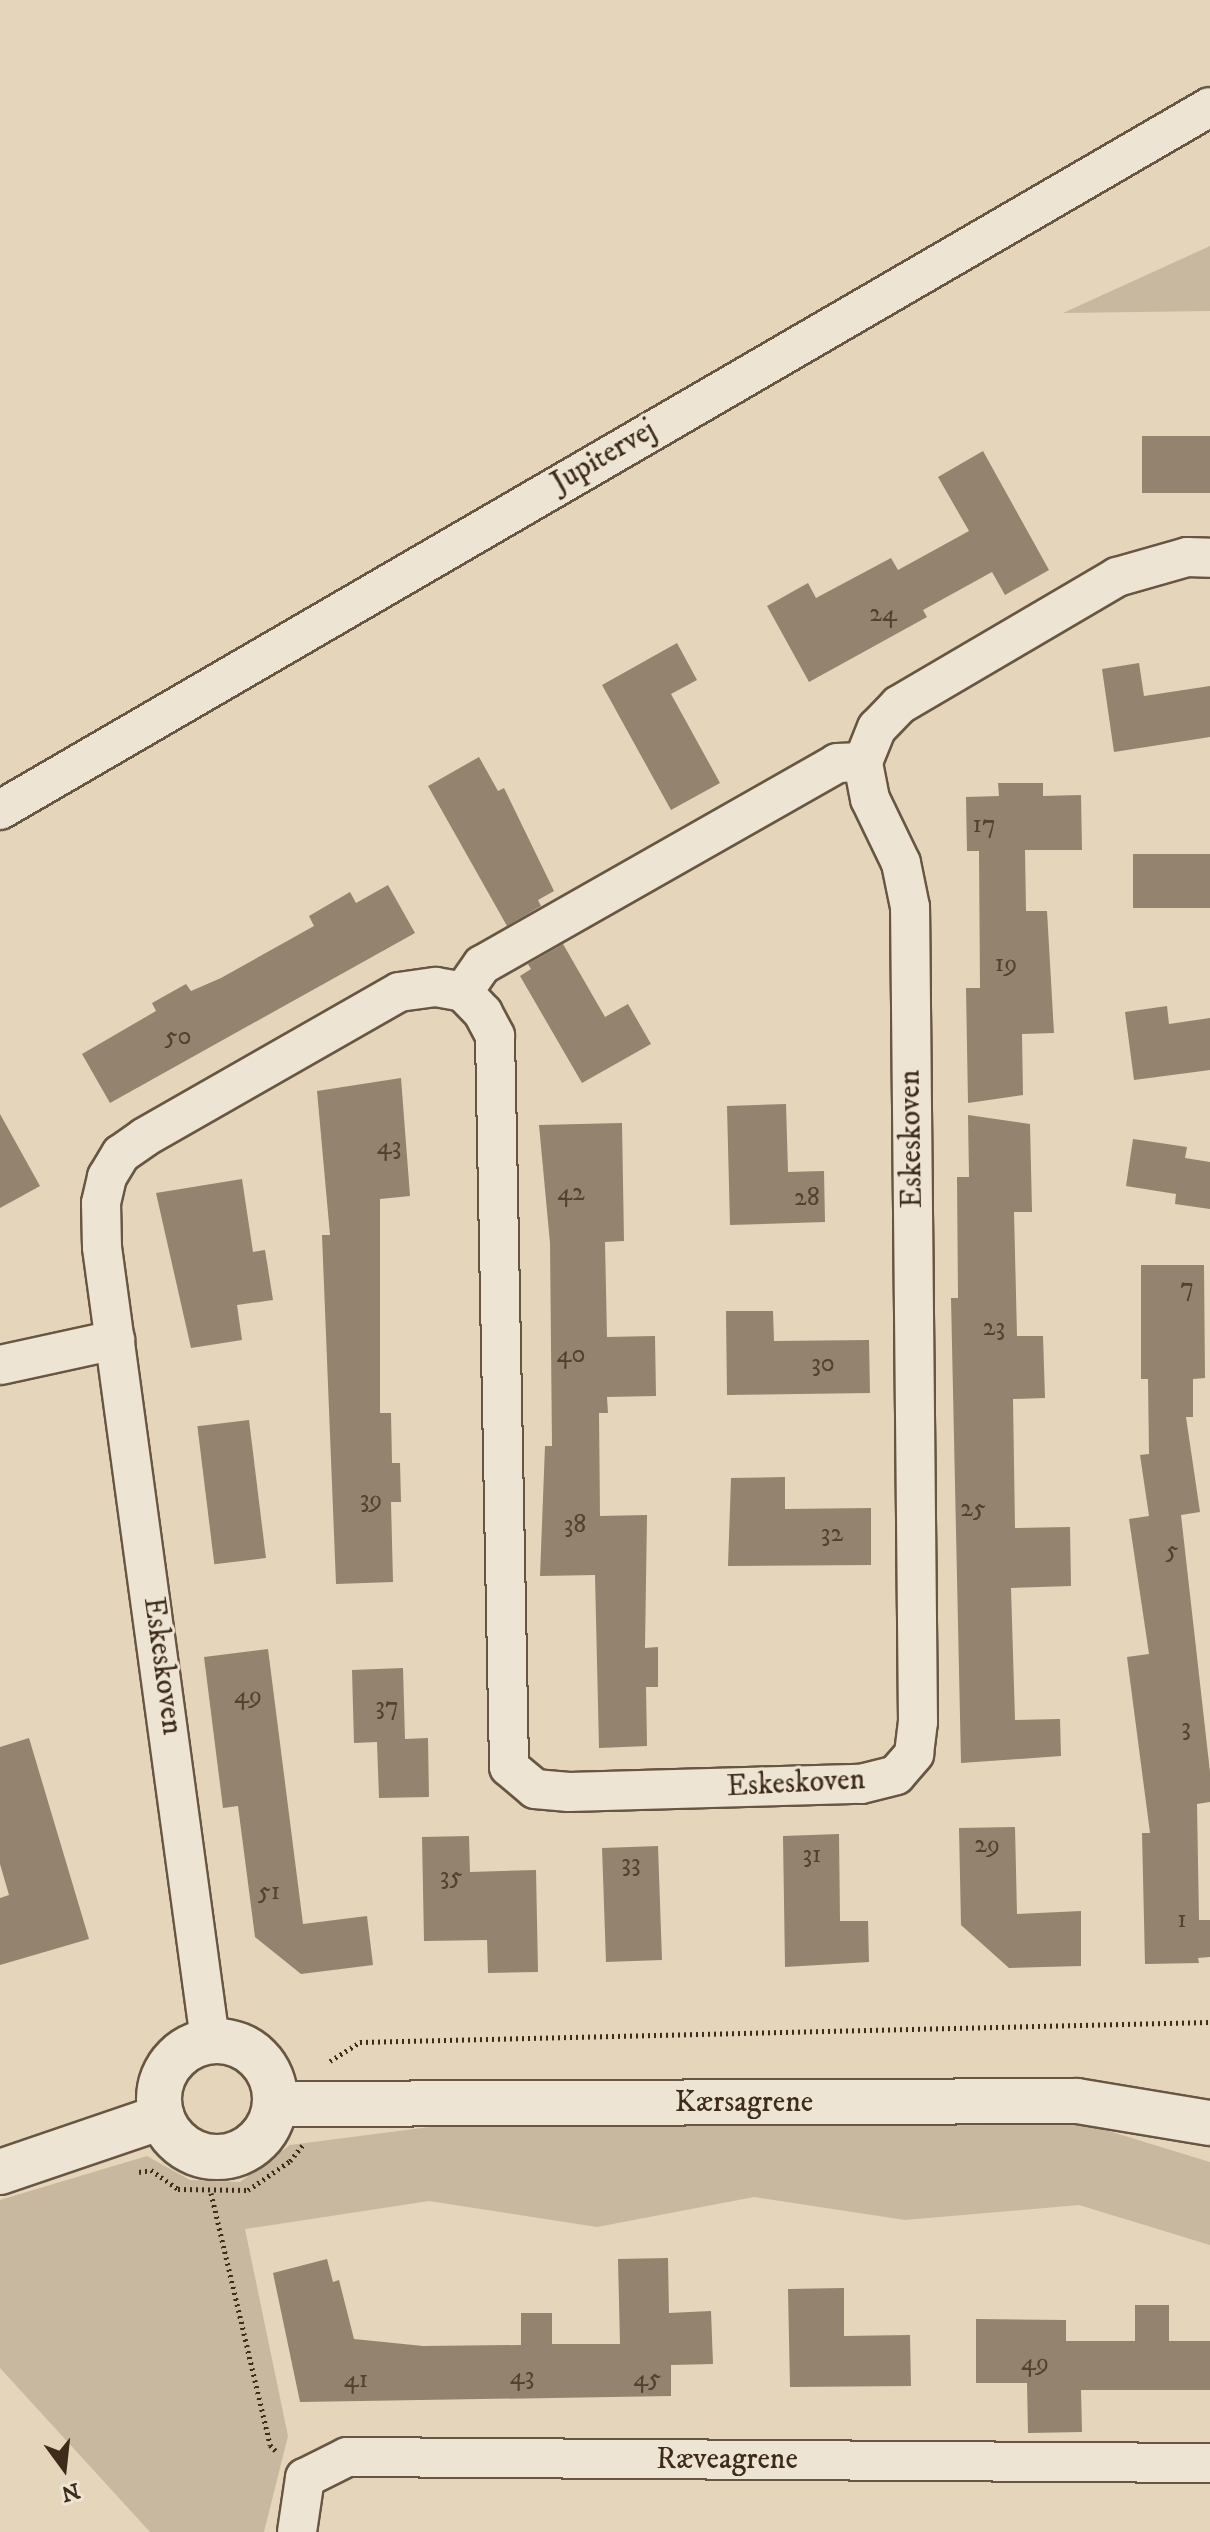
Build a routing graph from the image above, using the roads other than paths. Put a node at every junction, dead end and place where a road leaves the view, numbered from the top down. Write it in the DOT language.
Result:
graph roads {
  1 [pos="1210,107"];
  2 [pos="1210,558"];
  3 [pos="863,762"];
  4 [pos="0,810"];
  5 [pos="463,992"];
  6 [pos="115,1340"];
  7 [pos="0,1365"];
  8 [pos="210,2040"];
  9 [pos="276,2104"];
  10 [pos="162,2117"];
  11 [pos="1210,2123"];
  12 [pos="0,2172"];
  13 [pos="1210,2463"];
  14 [pos="297,2532"];
  1 -- 4 [label="street, Jupitervej"];
  2 -- 3 [label="street"];
  3 -- 5 [label="street"];
  3 -- 5 [label="street, Eskeskoven"];
  5 -- 6 [label="street, Eskeskoven"];
  6 -- 7 [label="street"];
  6 -- 8 [label="street, Eskeskoven"];
  8 -- 9 [label="street"];
  8 -- 10 [label="street"];
  9 -- 10 [label="street"];
  9 -- 11 [label="street, Kærsagrene"];
  10 -- 12 [label="street"];
  13 -- 14 [label="street, Ræveagrene"];
}
